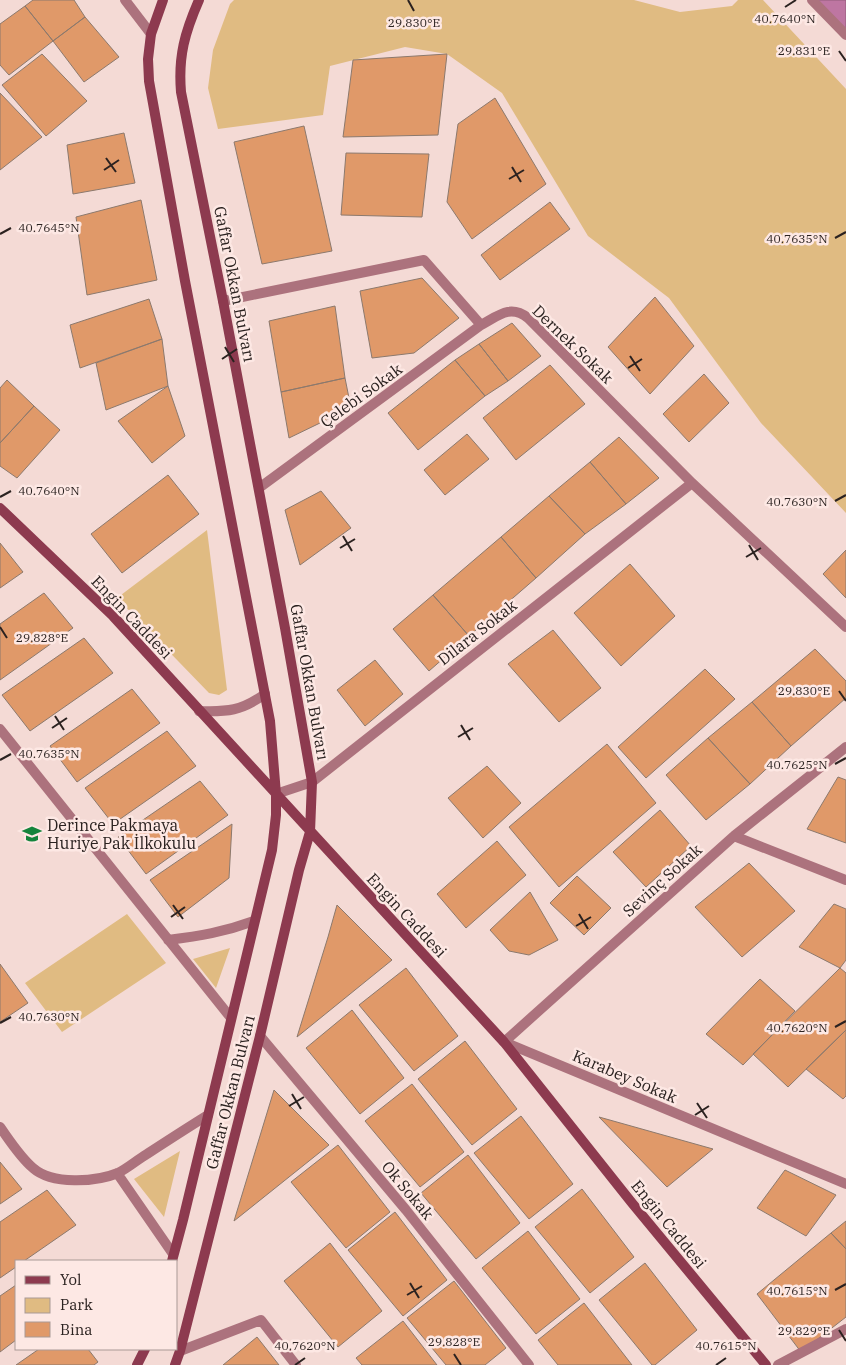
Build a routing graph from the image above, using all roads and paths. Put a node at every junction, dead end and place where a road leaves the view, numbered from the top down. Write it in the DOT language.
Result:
graph roads {
  1 [pos="125,0"];
  2 [pos="163,0"];
  3 [pos="199,0"];
  4 [pos="812,0"];
  5 [pos="151,34"];
  6 [pos="846,35"];
  7 [pos="223,301"];
  8 [pos="481,325"];
  9 [pos="692,483"];
  10 [pos="259,488"];
  11 [pos="0,508"];
  12 [pos="846,627"];
  13 [pos="265,694"];
  14 [pos="199,710"];
  15 [pos="0,729"];
  16 [pos="846,747"];
  17 [pos="312,782"];
  18 [pos="276,794"];
  19 [pos="310,832"];
  20 [pos="734,836"];
  21 [pos="846,880"];
  22 [pos="254,921"];
  23 [pos="168,940"];
  24 [pos="231,1018"];
  25 [pos="260,1036"];
  26 [pos="504,1042"];
  27 [pos="208,1115"];
  28 [pos="0,1127"];
  29 [pos="118,1173"];
  30 [pos="846,1184"];
  31 [pos="172,1258"];
  32 [pos="846,1329"];
  33 [pos="145,1350"];
  34 [pos="180,1351"];
  35 [pos="138,1365"];
  36 [pos="175,1365"];
  37 [pos="296,1365"];
  38 [pos="529,1365"];
  39 [pos="766,1365"];
  40 [pos="778,1365"];
  1 -- 5 [label="street"];
  2 -- 5 [label="main road, Gaffar Okkan Bulvarı"];
  3 -- 7 [label="main road, Gaffar Okkan Bulvarı"];
  4 -- 6 [label="street"];
  5 -- 13 [label="main road, Gaffar Okkan Bulvarı"];
  7 -- 8 [label="street"];
  7 -- 10 [label="main road, Gaffar Okkan Bulvarı"];
  8 -- 9 [label="street, Dernek Sokak"];
  8 -- 10 [label="street, Çelebi Sokak"];
  9 -- 12 [label="street, Dernek Sokak"];
  9 -- 17 [label="street, Dilara Sokak"];
  10 -- 17 [label="main road, Gaffar Okkan Bulvarı"];
  11 -- 14 [label="main road, Engin Caddesi"];
  13 -- 14 [label="street"];
  13 -- 18 [label="main road, Gaffar Okkan Bulvarı"];
  14 -- 18 [label="main road, Engin Caddesi"];
  15 -- 23 [label="street"];
  16 -- 20 [label="street, Sevinç Sokak"];
  17 -- 18 [label="street, Dilara Sokak"];
  17 -- 19 [label="main road, Gaffar Okkan Bulvarı"];
  18 -- 19 [label="main road, Engin Caddesi"];
  18 -- 22 [label="main road, Gaffar Okkan Bulvarı"];
  19 -- 25 [label="main road, Gaffar Okkan Bulvarı"];
  19 -- 26 [label="main road, Engin Caddesi"];
  20 -- 21 [label="street"];
  20 -- 26 [label="street, Sevinç Sokak"];
  22 -- 23 [label="street"];
  22 -- 24 [label="main road, Gaffar Okkan Bulvarı"];
  23 -- 24 [label="street"];
  24 -- 27 [label="main road, Gaffar Okkan Bulvarı"];
  25 -- 34 [label="main road, Gaffar Okkan Bulvarı"];
  25 -- 38 [label="street, Ok Sokak"];
  26 -- 30 [label="street, Karabey Sokak"];
  26 -- 39 [label="main road, Engin Caddesi"];
  27 -- 29 [label="street"];
  27 -- 31 [label="main road, Gaffar Okkan Bulvarı"];
  28 -- 29 [label="street"];
  29 -- 31 [label="street"];
  32 -- 40 [label="street"];
  33 -- 35 [label="main road"];
  34 -- 36 [label="main road, Gaffar Okkan Bulvarı"];
  34 -- 37 [label="street"];
}
